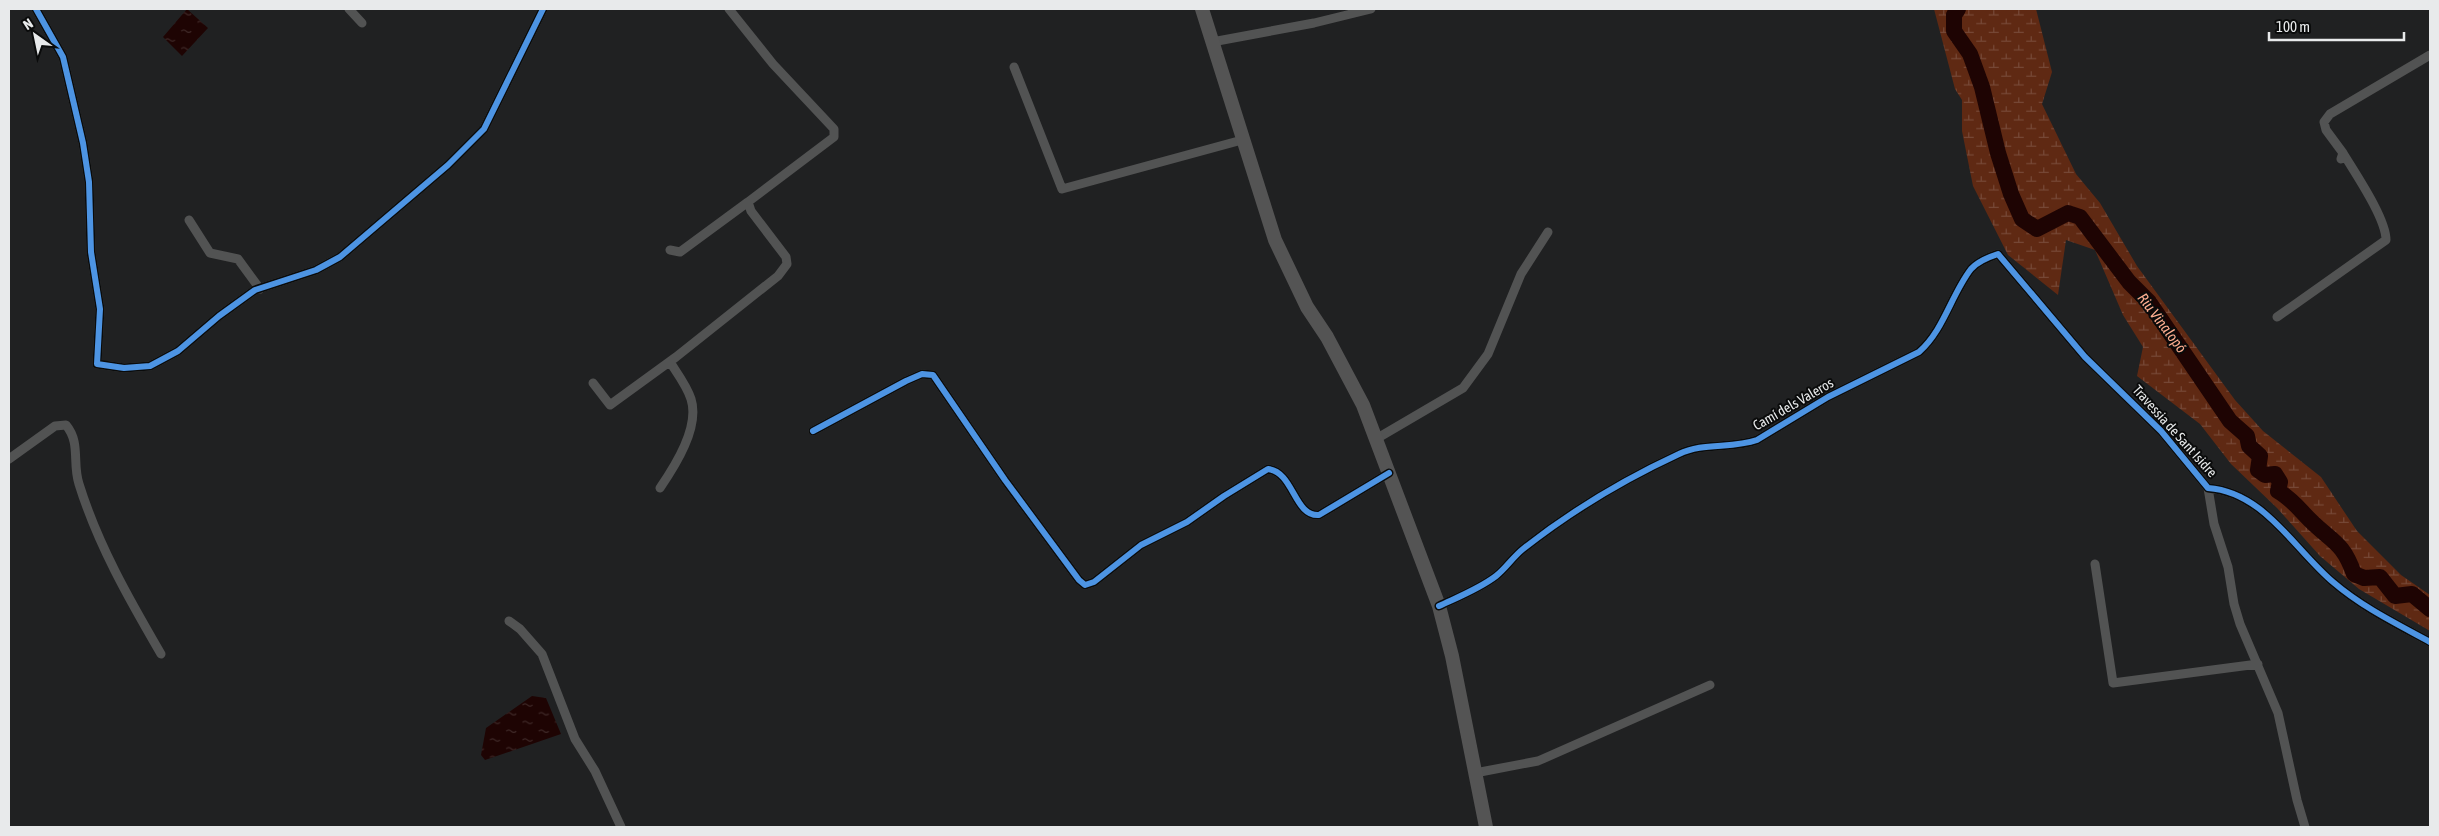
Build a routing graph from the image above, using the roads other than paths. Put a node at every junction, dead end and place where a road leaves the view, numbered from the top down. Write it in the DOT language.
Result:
graph roads {
  1 [pos="36,9"];
  2 [pos="349,9"];
  3 [pos="543,9"];
  4 [pos="729,9"];
  5 [pos="1202,9"];
  6 [pos="1371,9"];
  7 [pos="362,23"];
  8 [pos="1212,42"];
  9 [pos="2430,55"];
  10 [pos="1014,67"];
  11 [pos="1242,140"];
  12 [pos="748,202"];
  13 [pos="189,220"];
  14 [pos="1548,232"];
  15 [pos="670,250"];
  16 [pos="1998,254"];
  17 [pos="260,288"];
  18 [pos="2277,317"];
  19 [pos="670,362"];
  20 [pos="593,383"];
  21 [pos="812,431"];
  22 [pos="1376,439"];
  23 [pos="9,459"];
  24 [pos="1389,473"];
  25 [pos="660,488"];
  26 [pos="2208,488"];
  27 [pos="2095,564"];
  28 [pos="1439,606"];
  29 [pos="509,621"];
  30 [pos="2430,642"];
  31 [pos="161,654"];
  32 [pos="2258,664"];
  33 [pos="1710,685"];
  34 [pos="1475,773"];
  35 [pos="621,827"];
  36 [pos="1486,827"];
  37 [pos="2305,827"];
  1 -- 17 [label="street"];
  2 -- 7 [label="street"];
  3 -- 17 [label="street"];
  4 -- 12 [label="street"];
  5 -- 8 [label="main road"];
  6 -- 8 [label="street"];
  8 -- 11 [label="main road"];
  9 -- 18 [label="street"];
  10 -- 11 [label="street"];
  11 -- 22 [label="main road"];
  12 -- 15 [label="street"];
  12 -- 19 [label="street"];
  13 -- 17 [label="street"];
  14 -- 22 [label="street"];
  16 -- 26 [label="street, Travessia de Sant Isidre"];
  16 -- 28 [label="street, Camí dels Valeros"];
  19 -- 20 [label="street"];
  19 -- 25 [label="street"];
  21 -- 24 [label="street"];
  22 -- 24 [label="main road"];
  23 -- 31 [label="street"];
  24 -- 28 [label="main road"];
  26 -- 30 [label="street, Travessia de Sant Isidre"];
  26 -- 32 [label="street"];
  27 -- 32 [label="street"];
  28 -- 34 [label="main road"];
  29 -- 35 [label="street"];
  32 -- 37 [label="street"];
  33 -- 34 [label="street"];
  34 -- 36 [label="main road"];
}
